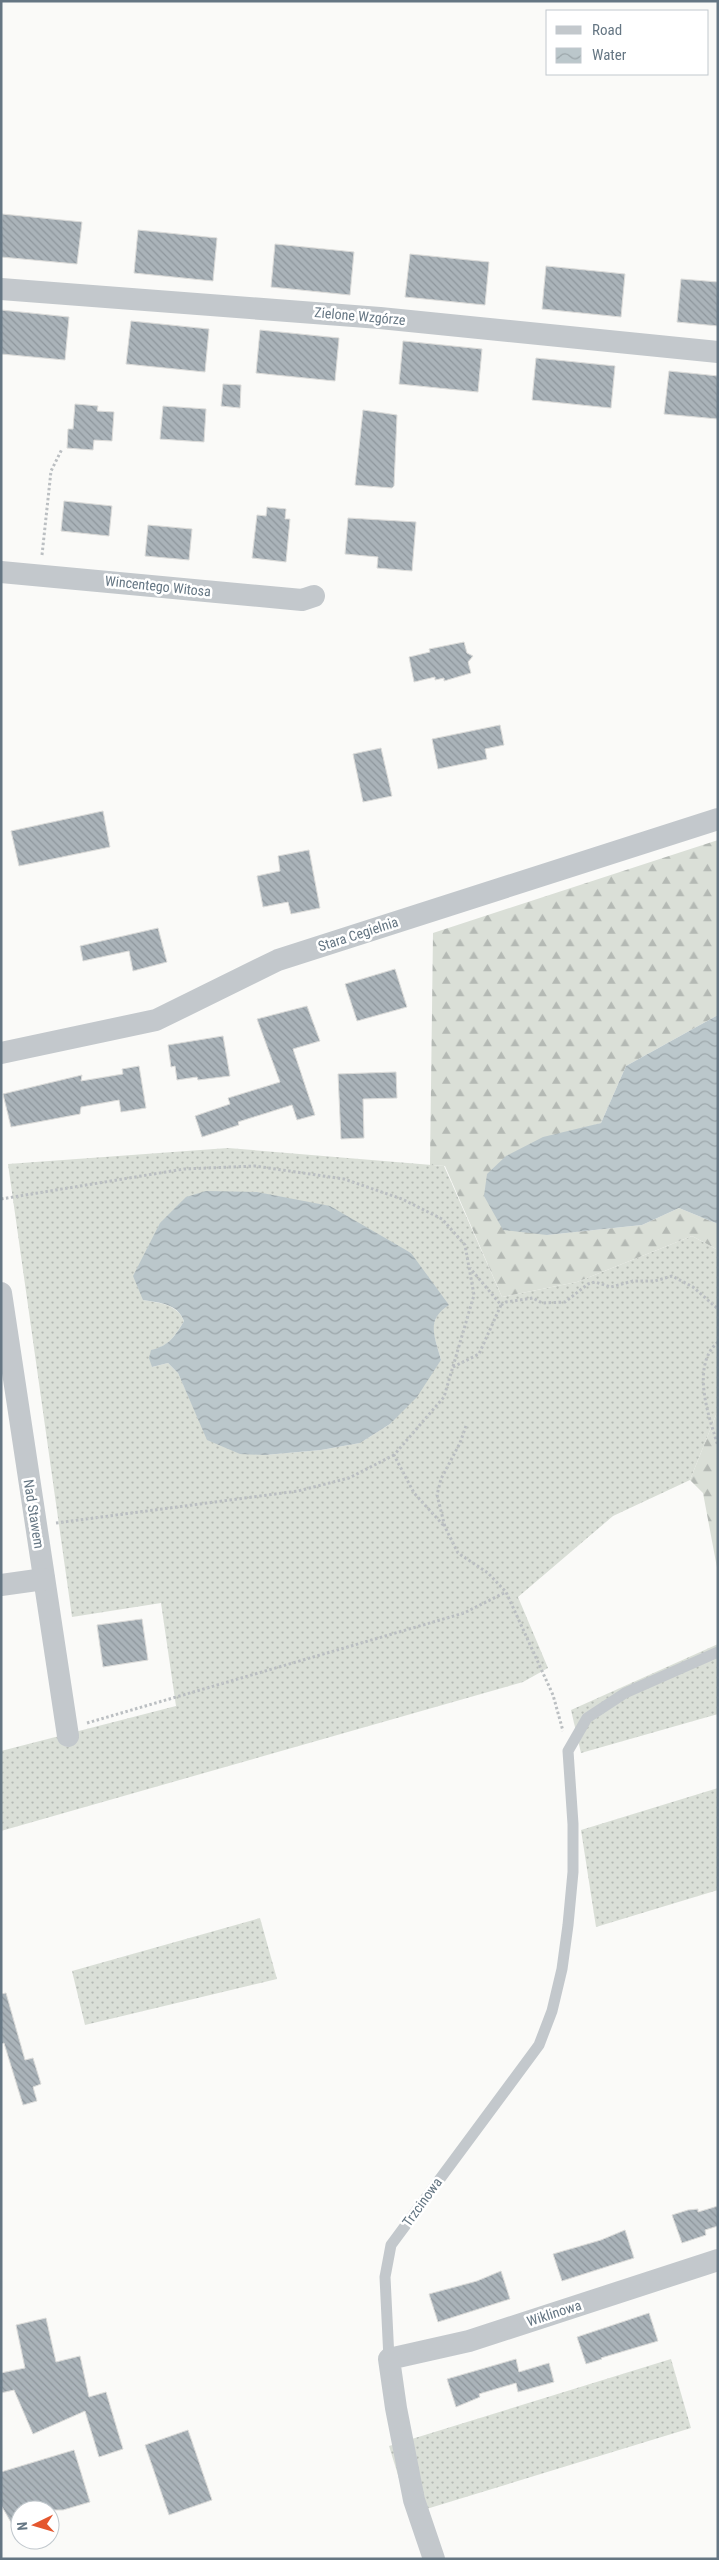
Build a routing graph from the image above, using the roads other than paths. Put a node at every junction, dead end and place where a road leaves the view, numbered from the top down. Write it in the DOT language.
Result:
graph roads {
  1 [pos="1,289"];
  2 [pos="718,352"];
  3 [pos="1,572"];
  4 [pos="314,596"];
  5 [pos="718,819"];
  6 [pos="1,1053"];
  7 [pos="1,1293"];
  8 [pos="44,1578"];
  9 [pos="1,1585"];
  10 [pos="718,1652"];
  11 [pos="67,1732"];
  12 [pos="718,2260"];
  13 [pos="389,2359"];
  14 [pos="434,2559"];
  1 -- 2 [label="street, Zielone Wzgórze"];
  3 -- 4 [label="street, Wincentego Witosa"];
  5 -- 6 [label="street, Stara Cegielnia"];
  7 -- 8 [label="street, Nad Stawem"];
  8 -- 9 [label="street"];
  8 -- 11 [label="street, Nad Stawem"];
  10 -- 13 [label="lane, Trzcinowa"];
  12 -- 13 [label="street, Wiklinowa"];
  13 -- 14 [label="street, Trzcinowa"];
}
